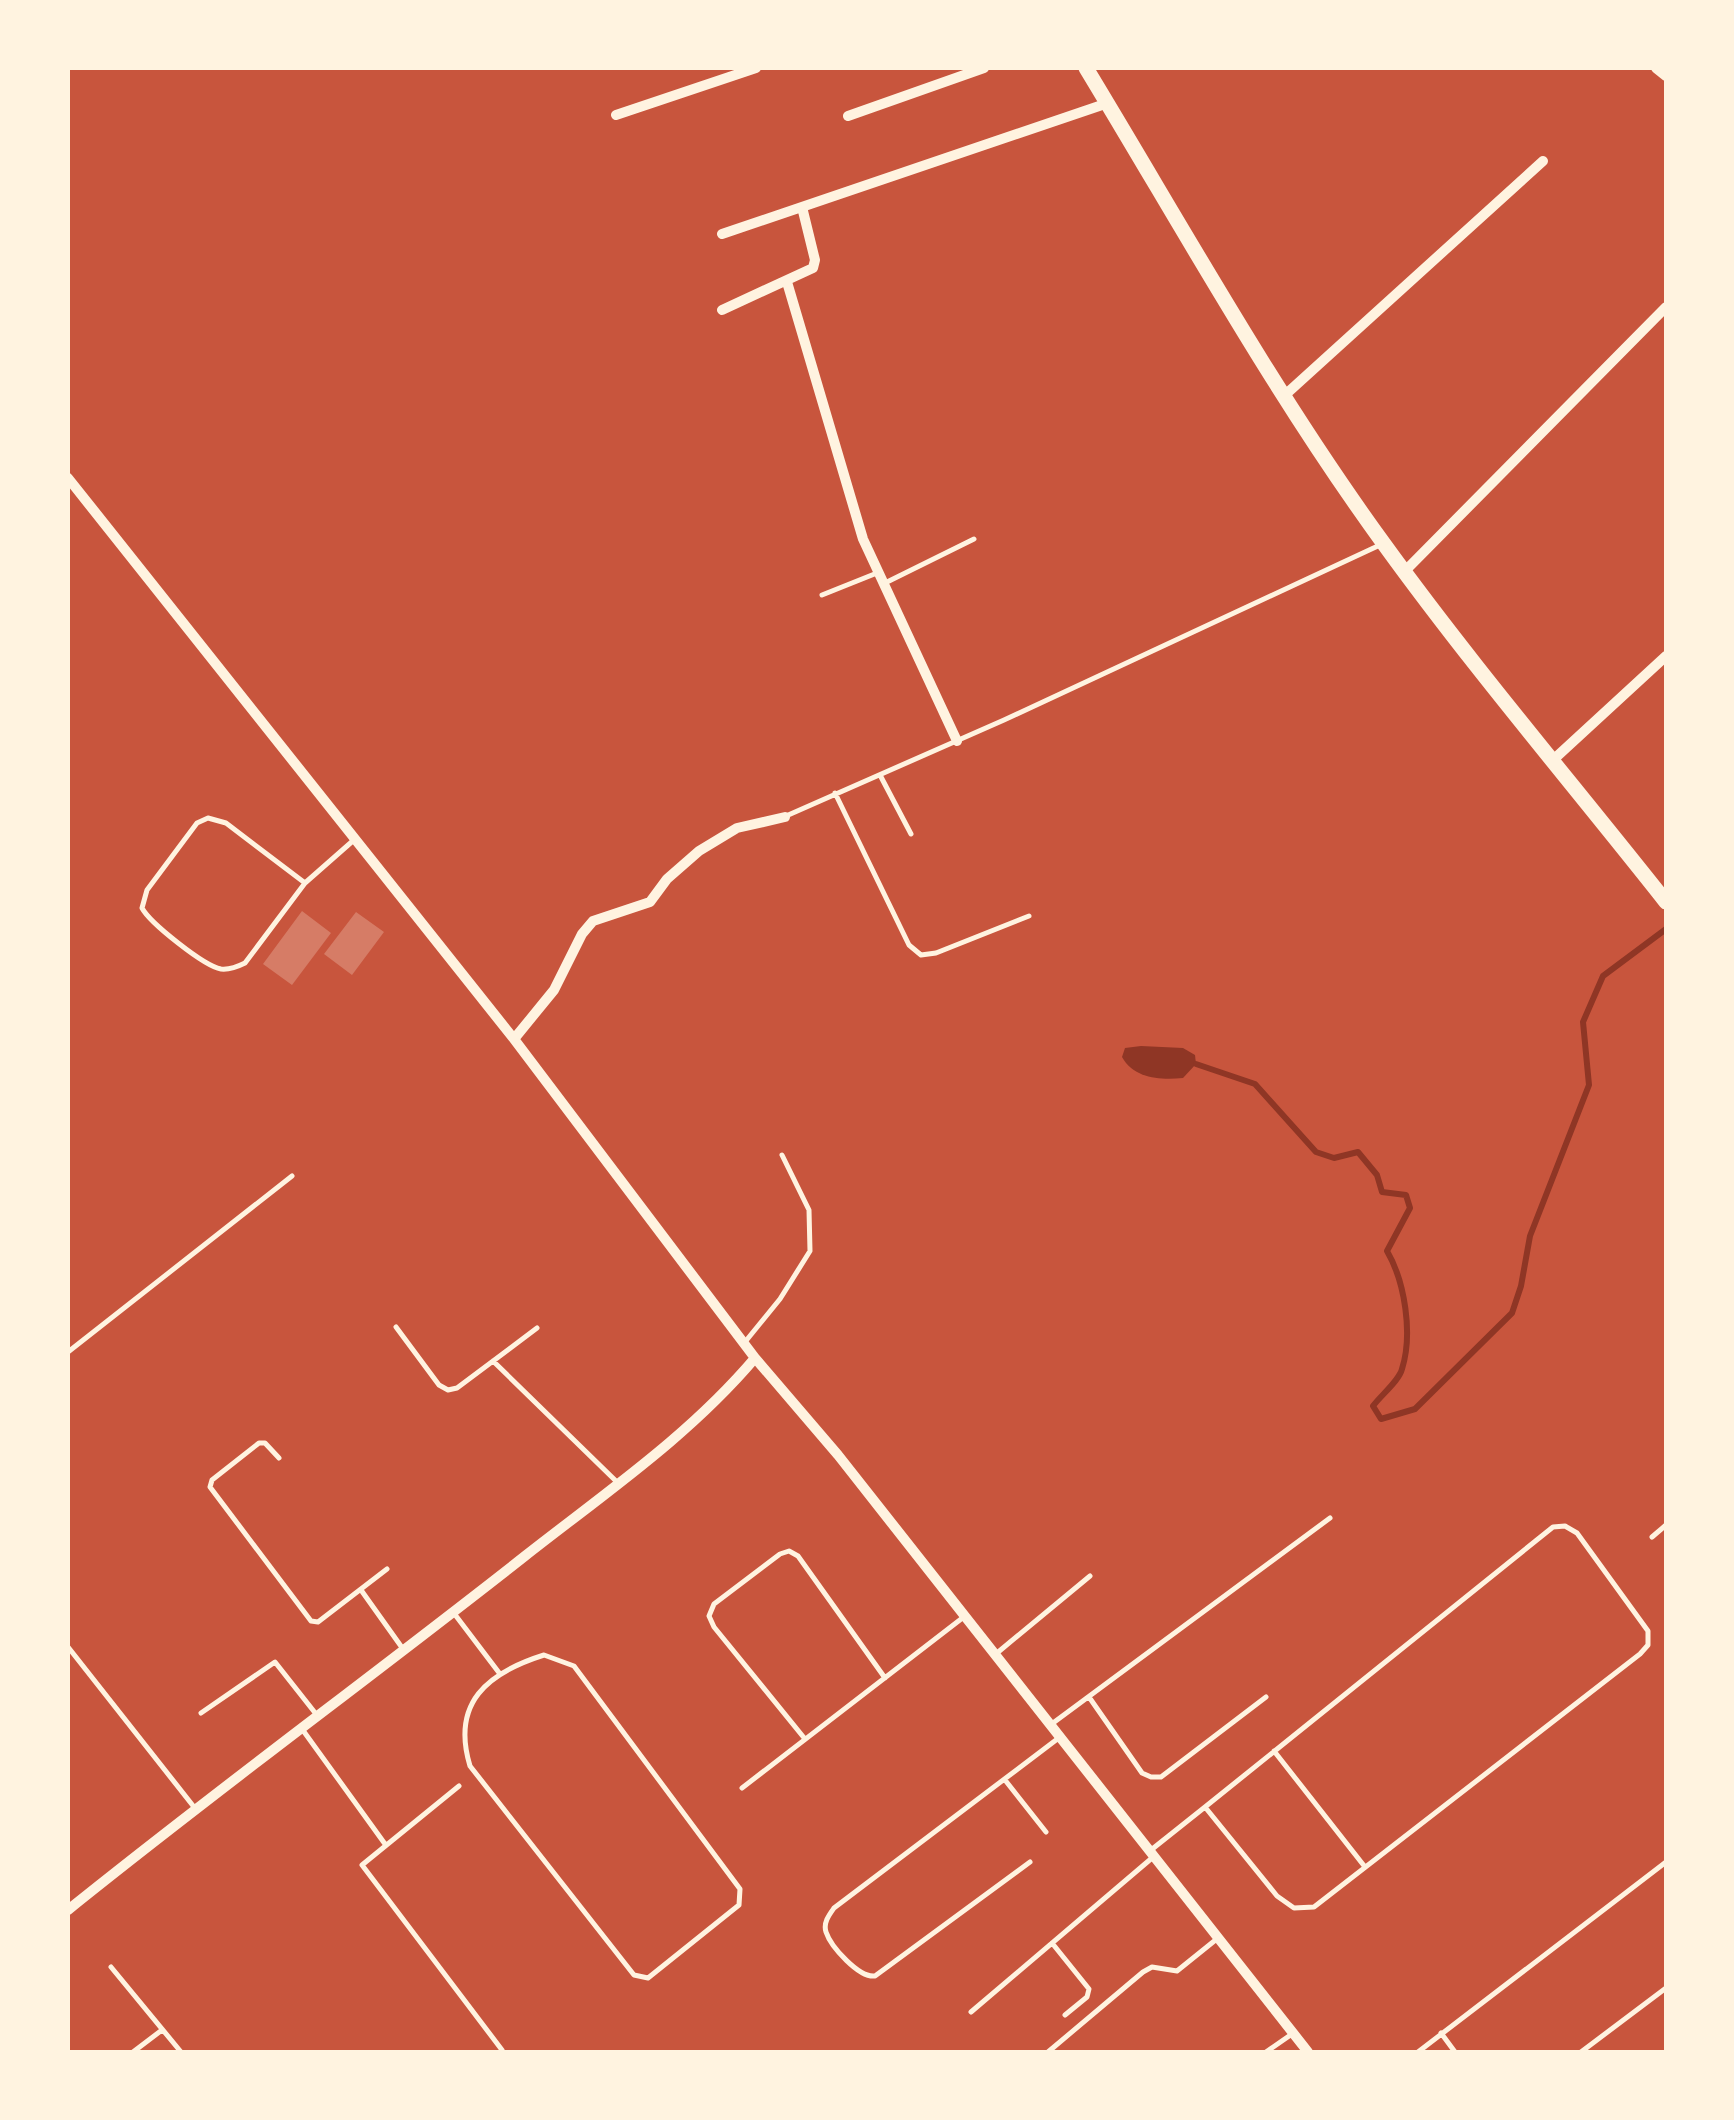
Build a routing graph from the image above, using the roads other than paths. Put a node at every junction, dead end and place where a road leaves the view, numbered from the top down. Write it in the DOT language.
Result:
graph roads {
  1 [pos="756,68"];
  2 [pos="984,68"];
  3 [pos="1086,68"];
  4 [pos="1656,68"];
  5 [pos="1666,76"];
  6 [pos="1108,103"];
  7 [pos="616,115"];
  8 [pos="848,116"];
  9 [pos="1543,161"];
  10 [pos="802,207"];
  11 [pos="722,234"];
  12 [pos="787,282"];
  13 [pos="1666,307"];
  14 [pos="722,310"];
  15 [pos="1285,395"];
  16 [pos="68,478"];
  17 [pos="974,539"];
  18 [pos="1383,543"];
  19 [pos="1405,571"];
  20 [pos="877,573"];
  21 [pos="882,584"];
  22 [pos="822,595"];
  23 [pos="1666,656"];
  24 [pos="957,741"];
  25 [pos="1553,760"];
  26 [pos="880,774"];
  27 [pos="835,792"];
  28 [pos="784,817"];
  29 [pos="911,834"];
  30 [pos="355,839"];
  31 [pos="305,883"];
  32 [pos="1666,902"];
  33 [pos="1030,916"];
  34 [pos="514,1038"];
  35 [pos="782,1155"];
  36 [pos="292,1176"];
  37 [pos="396,1327"];
  38 [pos="537,1328"];
  39 [pos="744,1342"];
  40 [pos="68,1352"];
  41 [pos="755,1358"];
  42 [pos="493,1362"];
  43 [pos="279,1458"];
  44 [pos="618,1483"];
  45 [pos="1330,1518"];
  46 [pos="1666,1526"];
  47 [pos="1652,1536"];
  48 [pos="388,1569"];
  49 [pos="1090,1576"];
  50 [pos="361,1590"];
  51 [pos="454,1612"];
  52 [pos="965,1616"];
  53 [pos="68,1646"];
  54 [pos="402,1649"];
  55 [pos="995,1655"];
  56 [pos="500,1674"];
  57 [pos="885,1678"];
  58 [pos="1089,1697"];
  59 [pos="1266,1697"];
  60 [pos="201,1713"];
  61 [pos="316,1714"];
  62 [pos="1050,1725"];
  63 [pos="300,1726"];
  64 [pos="1060,1738"];
  65 [pos="805,1740"];
  66 [pos="1274,1751"];
  67 [pos="1005,1780"];
  68 [pos="460,1786"];
  69 [pos="742,1788"];
  70 [pos="194,1807"];
  71 [pos="1205,1807"];
  72 [pos="1046,1832"];
  73 [pos="384,1844"];
  74 [pos="1152,1854"];
  75 [pos="1030,1862"];
  76 [pos="1666,1862"];
  77 [pos="1364,1867"];
  78 [pos="68,1910"];
  79 [pos="1218,1938"];
  80 [pos="1052,1943"];
  81 [pos="111,1967"];
  82 [pos="1666,1988"];
  83 [pos="971,2012"];
  84 [pos="1065,2015"];
  85 [pos="162,2030"];
  86 [pos="1293,2034"];
  87 [pos="1441,2034"];
  88 [pos="502,2050"];
  89 [pos="133,2052"];
  90 [pos="180,2052"];
  91 [pos="1048,2052"];
  92 [pos="1266,2052"];
  93 [pos="1308,2052"];
  94 [pos="1418,2052"];
  95 [pos="1455,2052"];
  96 [pos="1580,2052"];
  1 -- 7 [label="street"];
  2 -- 8 [label="street"];
  3 -- 6 [label="main road"];
  4 -- 5 [label="street"];
  6 -- 10 [label="street"];
  6 -- 15 [label="main road"];
  9 -- 15 [label="street"];
  10 -- 11 [label="street"];
  10 -- 12 [label="street"];
  12 -- 14 [label="street"];
  12 -- 20 [label="street"];
  13 -- 19 [label="street"];
  15 -- 18 [label="main road"];
  16 -- 30 [label="street"];
  17 -- 21 [label="lane"];
  18 -- 19 [label="main road"];
  18 -- 24 [label="lane"];
  19 -- 25 [label="main road"];
  20 -- 21 [label="street"];
  20 -- 22 [label="lane"];
  21 -- 24 [label="street"];
  23 -- 25 [label="street"];
  24 -- 26 [label="lane"];
  25 -- 32 [label="main road"];
  26 -- 27 [label="lane"];
  26 -- 29 [label="lane"];
  27 -- 28 [label="lane"];
  27 -- 33 [label="lane"];
  28 -- 34 [label="street"];
  30 -- 31 [label="lane"];
  30 -- 34 [label="street"];
  31 -- 31 [label="lane"];
  34 -- 39 [label="street"];
  35 -- 39 [label="lane"];
  36 -- 40 [label="lane"];
  37 -- 42 [label="lane"];
  38 -- 42 [label="lane"];
  39 -- 41 [label="street"];
  41 -- 44 [label="street"];
  41 -- 52 [label="street"];
  42 -- 44 [label="lane"];
  43 -- 50 [label="lane"];
  44 -- 51 [label="street"];
  45 -- 58 [label="lane"];
  46 -- 47 [label="lane"];
  48 -- 50 [label="lane"];
  49 -- 55 [label="lane"];
  50 -- 54 [label="lane"];
  51 -- 54 [label="street"];
  51 -- 56 [label="lane"];
  52 -- 55 [label="street"];
  52 -- 57 [label="lane"];
  53 -- 70 [label="lane"];
  54 -- 61 [label="street"];
  55 -- 62 [label="street"];
  56 -- 56 [label="lane"];
  57 -- 65 [label="lane"];
  57 -- 65 [label="lane"];
  58 -- 59 [label="lane"];
  58 -- 62 [label="lane"];
  60 -- 61 [label="lane"];
  61 -- 63 [label="street"];
  62 -- 64 [label="street"];
  63 -- 70 [label="street"];
  63 -- 73 [label="lane"];
  64 -- 67 [label="lane"];
  64 -- 74 [label="street"];
  65 -- 69 [label="lane"];
  66 -- 71 [label="lane"];
  66 -- 77 [label="lane"];
  66 -- 77 [label="lane"];
  67 -- 72 [label="lane"];
  67 -- 75 [label="lane"];
  68 -- 73 [label="lane"];
  70 -- 78 [label="street"];
  71 -- 74 [label="lane"];
  71 -- 77 [label="lane"];
  73 -- 88 [label="lane"];
  74 -- 79 [label="street"];
  74 -- 80 [label="lane"];
  76 -- 87 [label="lane"];
  79 -- 86 [label="street"];
  79 -- 91 [label="lane"];
  80 -- 83 [label="lane"];
  80 -- 84 [label="lane"];
  81 -- 85 [label="lane"];
  82 -- 96 [label="lane"];
  85 -- 89 [label="lane"];
  85 -- 90 [label="lane"];
  86 -- 92 [label="lane"];
  86 -- 93 [label="street"];
  87 -- 94 [label="lane"];
  87 -- 95 [label="lane"];
}
